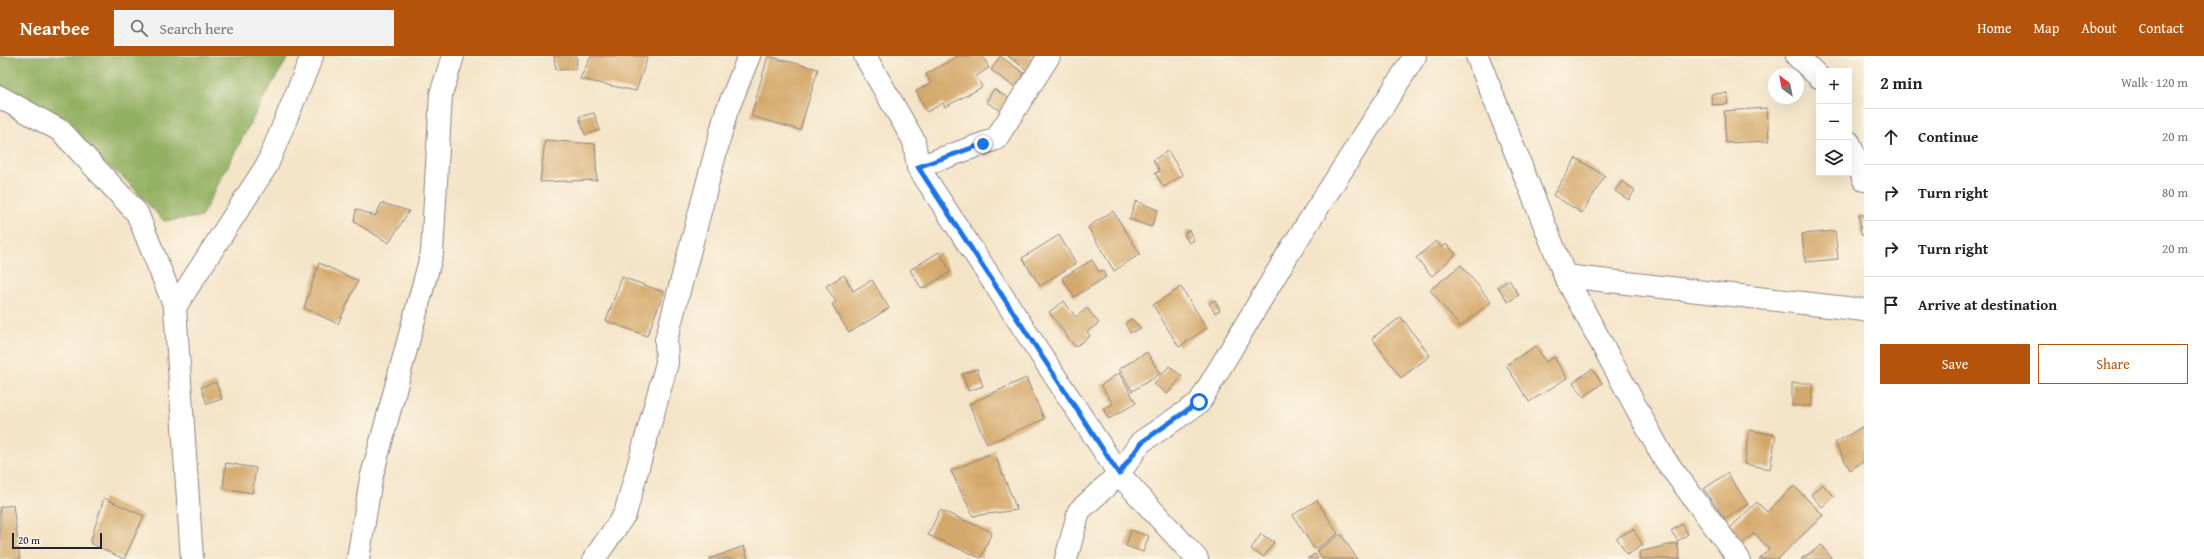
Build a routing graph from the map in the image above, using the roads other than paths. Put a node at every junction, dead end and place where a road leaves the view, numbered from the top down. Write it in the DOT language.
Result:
graph roads {
  1 [pos="312,56"];
  2 [pos="453,56"];
  3 [pos="748,56"];
  4 [pos="866,56"];
  5 [pos="1049,56"];
  6 [pos="1415,56"];
  7 [pos="1477,56"];
  8 [pos="1797,56"];
  9 [pos="1816,74"];
  10 [pos="0,97"];
  11 [pos="1852,150"];
  12 [pos="918,167"];
  13 [pos="1864,180"];
  14 [pos="1564,276"];
  15 [pos="175,307"];
  16 [pos="1864,310"];
  17 [pos="1119,474"];
  18 [pos="192,559"];
  19 [pos="358,559"];
  20 [pos="594,559"];
  21 [pos="1066,559"];
  22 [pos="1196,559"];
  23 [pos="1739,559"];
  1 -- 15 [label="street"];
  2 -- 19 [label="street"];
  3 -- 20 [label="street"];
  4 -- 12 [label="street"];
  5 -- 12 [label="street"];
  6 -- 17 [label="street"];
  7 -- 14 [label="street"];
  8 -- 9 [label="street"];
  10 -- 15 [label="street"];
  11 -- 13 [label="street"];
  12 -- 17 [label="street"];
  14 -- 16 [label="street"];
  14 -- 23 [label="street"];
  15 -- 18 [label="street"];
  17 -- 21 [label="street"];
  17 -- 22 [label="street"];
}
